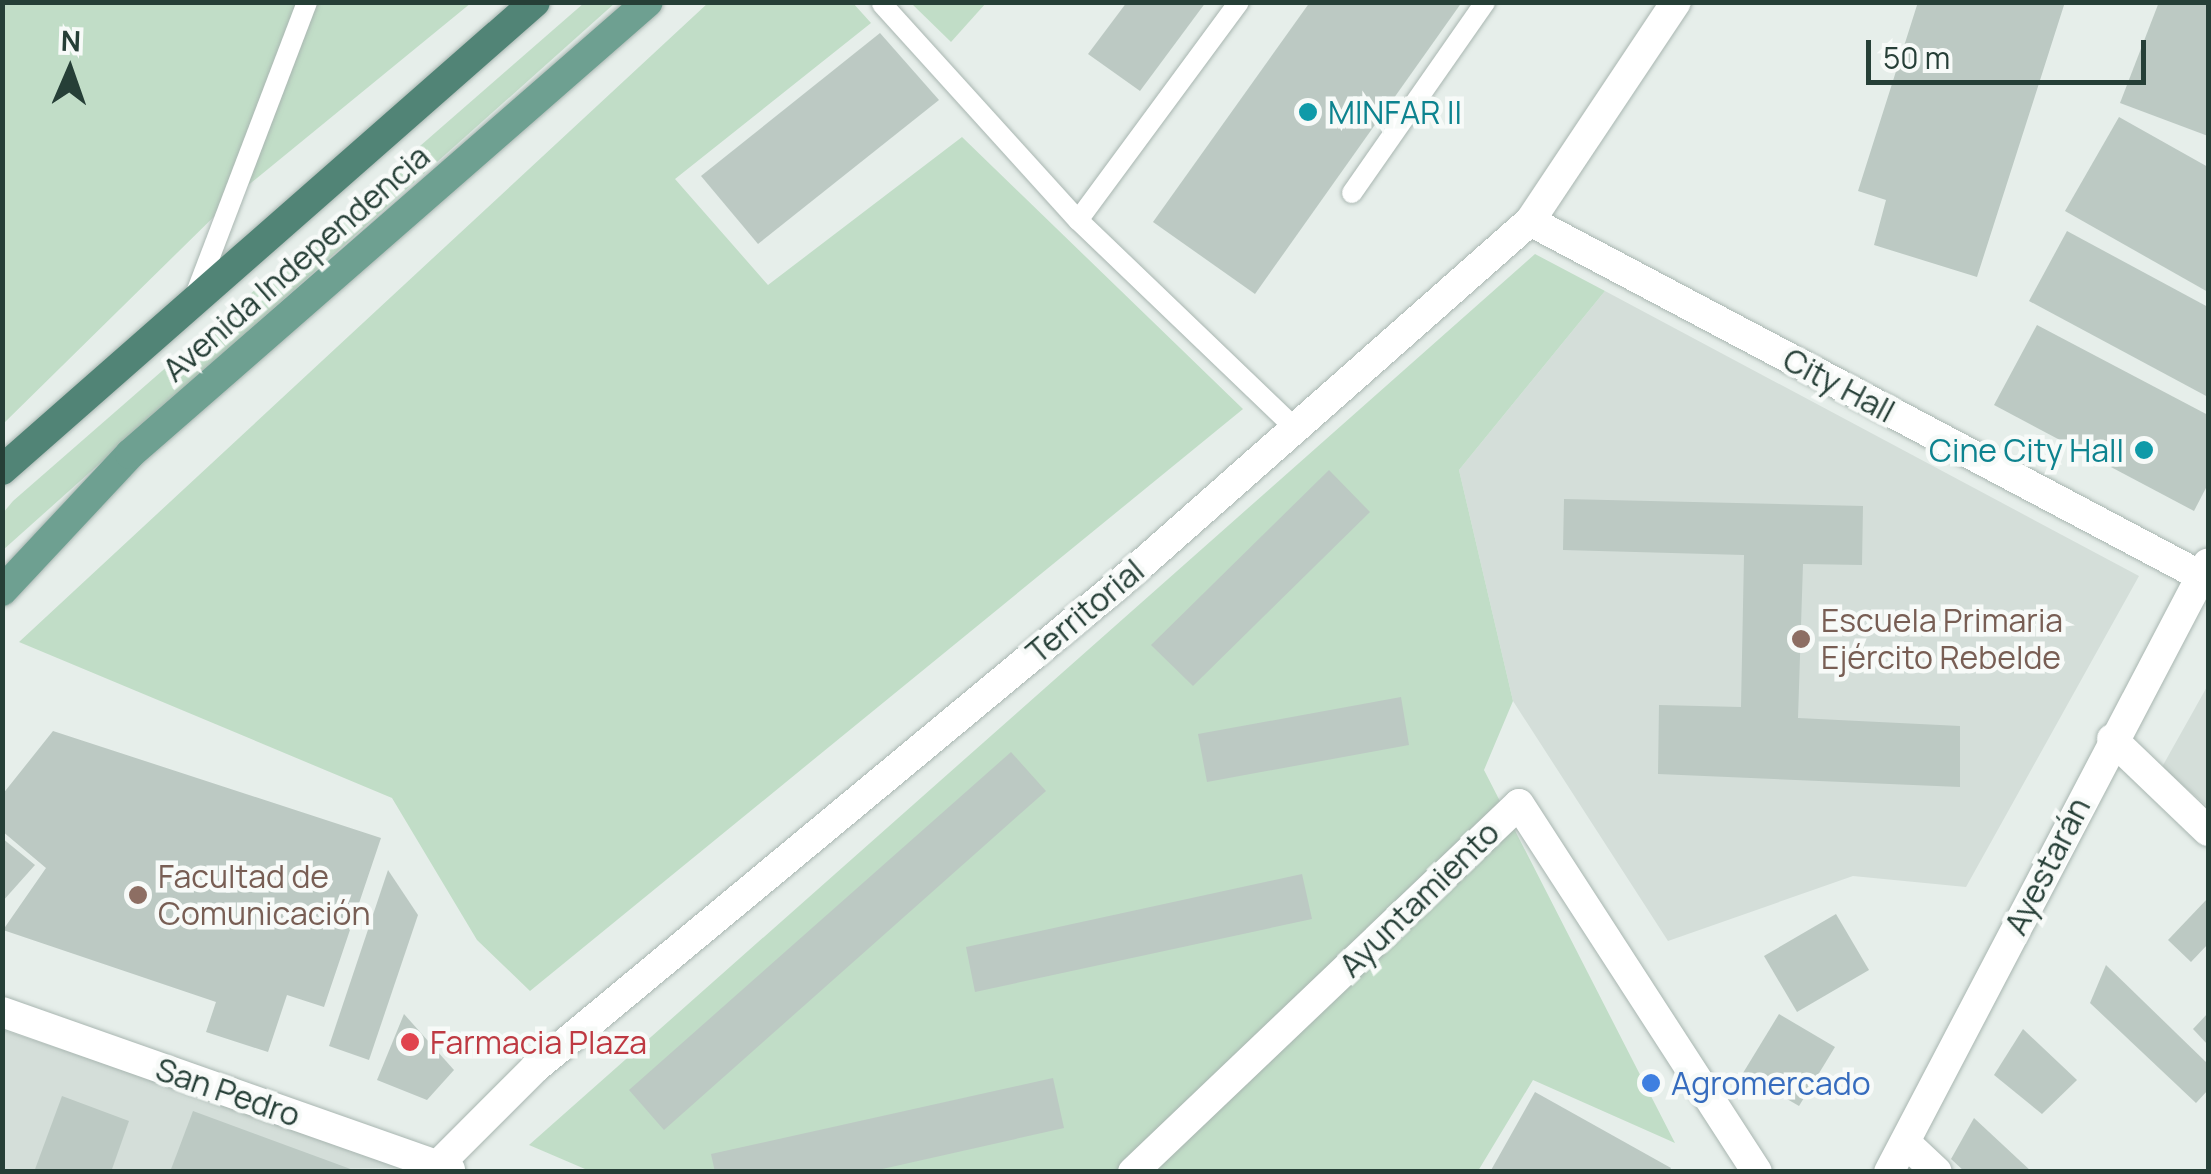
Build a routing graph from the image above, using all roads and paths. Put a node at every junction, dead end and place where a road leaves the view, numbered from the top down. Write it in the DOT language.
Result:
graph roads {
  1 [pos="307,2"];
  2 [pos="534,2"];
  3 [pos="648,2"];
  4 [pos="1239,2"];
  5 [pos="1485,2"];
  6 [pos="1676,2"];
  7 [pos="882,4"];
  8 [pos="1352,192"];
  9 [pos="1078,220"];
  10 [pos="1530,221"];
  11 [pos="196,293"];
  12 [pos="1294,427"];
  13 [pos="2,470"];
  14 [pos="2205,570"];
  15 [pos="2,590"];
  16 [pos="2112,739"];
  17 [pos="2208,831"];
  18 [pos="2,1012"];
  19 [pos="1906,1143"];
  20 [pos="439,1169"];
  21 [pos="1133,1172"];
  22 [pos="1757,1172"];
  23 [pos="1889,1172"];
  24 [pos="1937,1172"];
  1 -- 11 [label="lane"];
  2 -- 11 [label="highway, Avenida Independencia"];
  3 -- 15 [label="main road, Avenida Independencia"];
  4 -- 9 [label="lane"];
  5 -- 8 [label="lane"];
  6 -- 10 [label="street, Territorial"];
  7 -- 9 [label="lane"];
  9 -- 12 [label="lane"];
  10 -- 12 [label="street, Territorial"];
  10 -- 14 [label="street, City Hall"];
  11 -- 13 [label="highway, Avenida Independencia"];
  12 -- 20 [label="street, Territorial"];
  14 -- 16 [label="street, Ayestarán"];
  16 -- 17 [label="street"];
  16 -- 19 [label="street, Ayestarán"];
  18 -- 20 [label="street, San Pedro"];
  19 -- 23 [label="street, Ayestarán"];
  19 -- 24 [label="street"];
  21 -- 22 [label="street, Ayuntamiento"];
}
